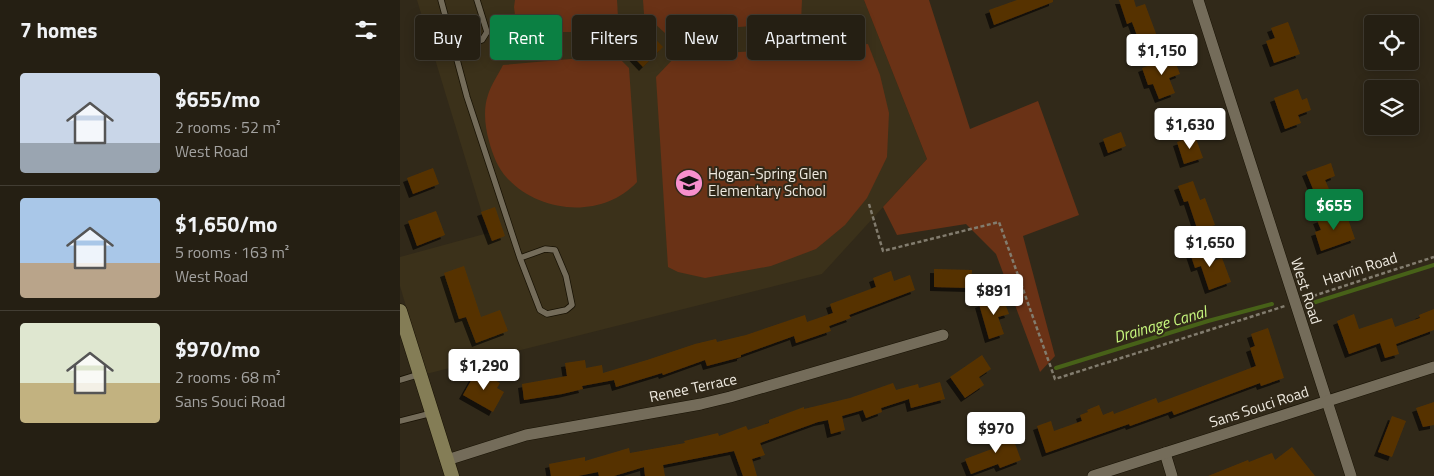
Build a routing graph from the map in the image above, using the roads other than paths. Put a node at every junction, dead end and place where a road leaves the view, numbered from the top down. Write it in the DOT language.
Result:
graph roads {
  1 [pos="441,0"];
  2 [pos="477,0"];
  3 [pos="1198,0"];
  4 [pos="445,15"];
  5 [pos="480,41"];
  6 [pos="457,60"];
  7 [pos="520,258"];
  8 [pos="400,311"];
  9 [pos="943,335"];
  10 [pos="1434,367"];
  11 [pos="420,374"];
  12 [pos="400,380"];
  13 [pos="1327,401"];
  14 [pos="432,413"];
  15 [pos="400,421"];
  16 [pos="1165,453"];
  17 [pos="447,460"];
  18 [pos="452,476"];
  19 [pos="1093,476"];
  20 [pos="1172,476"];
  21 [pos="1351,476"];
  1 -- 4 [label="lane"];
  2 -- 5 [label="lane"];
  3 -- 13 [label="street, West Road"];
  6 -- 7 [label="lane"];
  7 -- 7 [label="lane"];
  8 -- 11 [label="main road"];
  9 -- 17 [label="street, Renee Terrace"];
  10 -- 13 [label="street, Sans Souci Road"];
  11 -- 12 [label="lane"];
  11 -- 14 [label="main road"];
  13 -- 16 [label="street, Sans Souci Road"];
  13 -- 21 [label="street, West Road"];
  14 -- 15 [label="lane"];
  14 -- 17 [label="main road"];
  16 -- 19 [label="street, Sans Souci Road"];
  16 -- 20 [label="street"];
  17 -- 18 [label="main road"];
}
